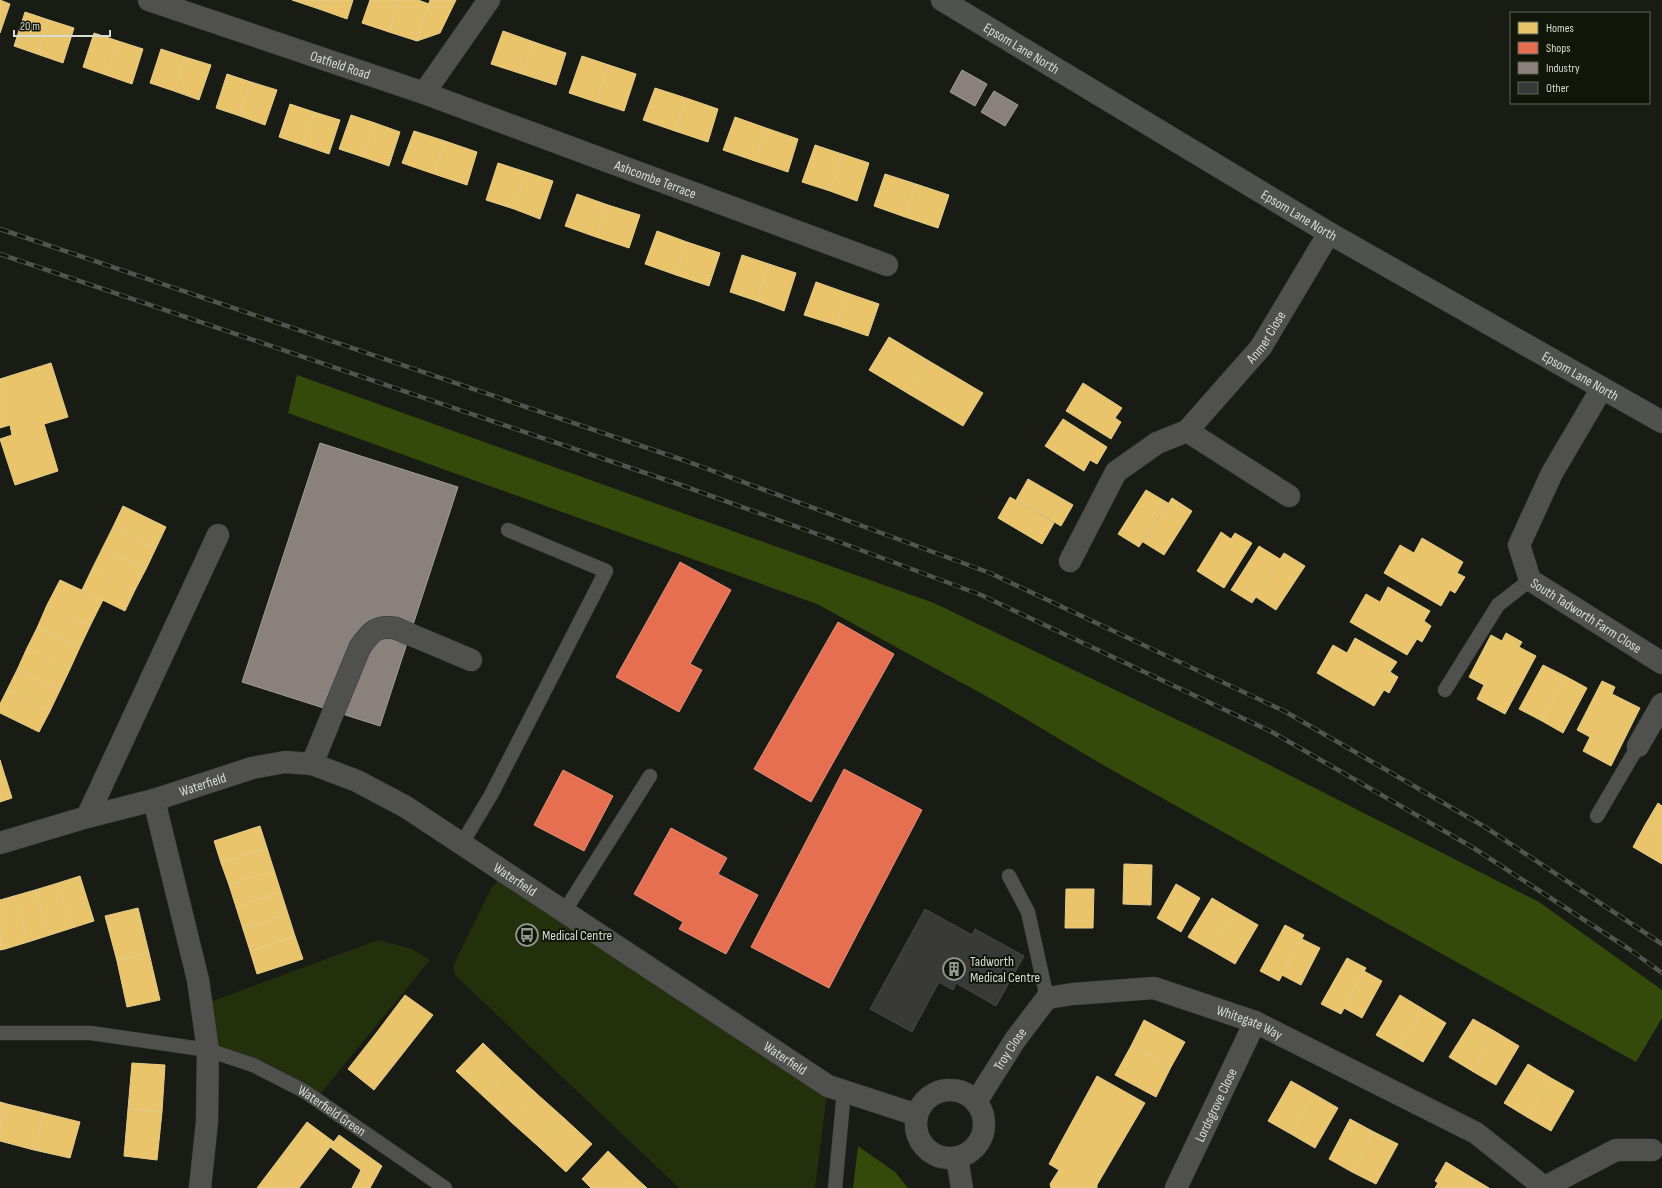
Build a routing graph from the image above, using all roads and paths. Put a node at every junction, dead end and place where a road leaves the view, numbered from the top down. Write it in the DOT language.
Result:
graph roads {
  1 [pos="149,0"];
  2 [pos="489,0"];
  3 [pos="942,0"];
  4 [pos="424,93"];
  5 [pos="1329,233"];
  6 [pos="887,265"];
  7 [pos="1602,388"];
  8 [pos="1662,422"];
  9 [pos="1187,431"];
  10 [pos="1289,496"];
  11 [pos="508,530"];
  12 [pos="218,534"];
  13 [pos="1070,560"];
  14 [pos="1530,580"];
  15 [pos="471,660"];
  16 [pos="1662,663"];
  17 [pos="1445,690"];
  18 [pos="1662,704"];
  19 [pos="1638,746"];
  20 [pos="312,764"];
  21 [pos="650,776"];
  22 [pos="154,800"];
  23 [pos="1597,816"];
  24 [pos="87,817"];
  25 [pos="0,843"];
  26 [pos="461,844"];
  27 [pos="1008,876"];
  28 [pos="564,912"];
  29 [pos="1047,998"];
  30 [pos="1255,1022"];
  31 [pos="0,1033"];
  32 [pos="208,1050"];
  33 [pos="844,1092"];
  34 [pos="976,1102"];
  35 [pos="917,1115"];
  36 [pos="1652,1150"];
  37 [pos="957,1158"];
  38 [pos="1543,1187"];
  39 [pos="200,1188"];
  40 [pos="445,1188"];
  41 [pos="835,1188"];
  42 [pos="962,1188"];
  43 [pos="1176,1188"];
  1 -- 4 [label="street, Oatfield Road"];
  2 -- 4 [label="street"];
  3 -- 5 [label="main road, Epsom Lane North"];
  4 -- 6 [label="street, Ashcombe Terrace"];
  5 -- 7 [label="main road, Epsom Lane North"];
  5 -- 9 [label="street, Anmer Close"];
  7 -- 8 [label="main road, Epsom Lane North"];
  7 -- 14 [label="street, South Tadworth Farm Close"];
  9 -- 10 [label="street"];
  9 -- 13 [label="street, Anmer Close"];
  11 -- 26 [label="lane"];
  12 -- 24 [label="street"];
  14 -- 16 [label="street, South Tadworth Farm Close"];
  14 -- 17 [label="lane"];
  15 -- 20 [label="street"];
  18 -- 19 [label="street"];
  19 -- 23 [label="lane"];
  20 -- 22 [label="street, Waterfield"];
  20 -- 26 [label="street, Waterfield"];
  21 -- 28 [label="lane"];
  22 -- 24 [label="street, Waterfield"];
  22 -- 32 [label="street"];
  24 -- 25 [label="street, Waterfield"];
  26 -- 28 [label="street, Waterfield"];
  27 -- 29 [label="lane"];
  28 -- 33 [label="street, Waterfield"];
  29 -- 30 [label="street, Whitegate Way"];
  29 -- 34 [label="street, Troy Close"];
  30 -- 38 [label="street, Whitegate Way"];
  30 -- 43 [label="street, Lordsgrove Close"];
  31 -- 32 [label="lane, Waterfield Green"];
  32 -- 39 [label="street"];
  32 -- 40 [label="lane, Waterfield Green"];
  33 -- 35 [label="street, Waterfield"];
  33 -- 41 [label="lane"];
  34 -- 35 [label="street"];
  34 -- 37 [label="street"];
  35 -- 37 [label="street"];
  36 -- 38 [label="street, Whitegate Way"];
  37 -- 42 [label="street"];
}
